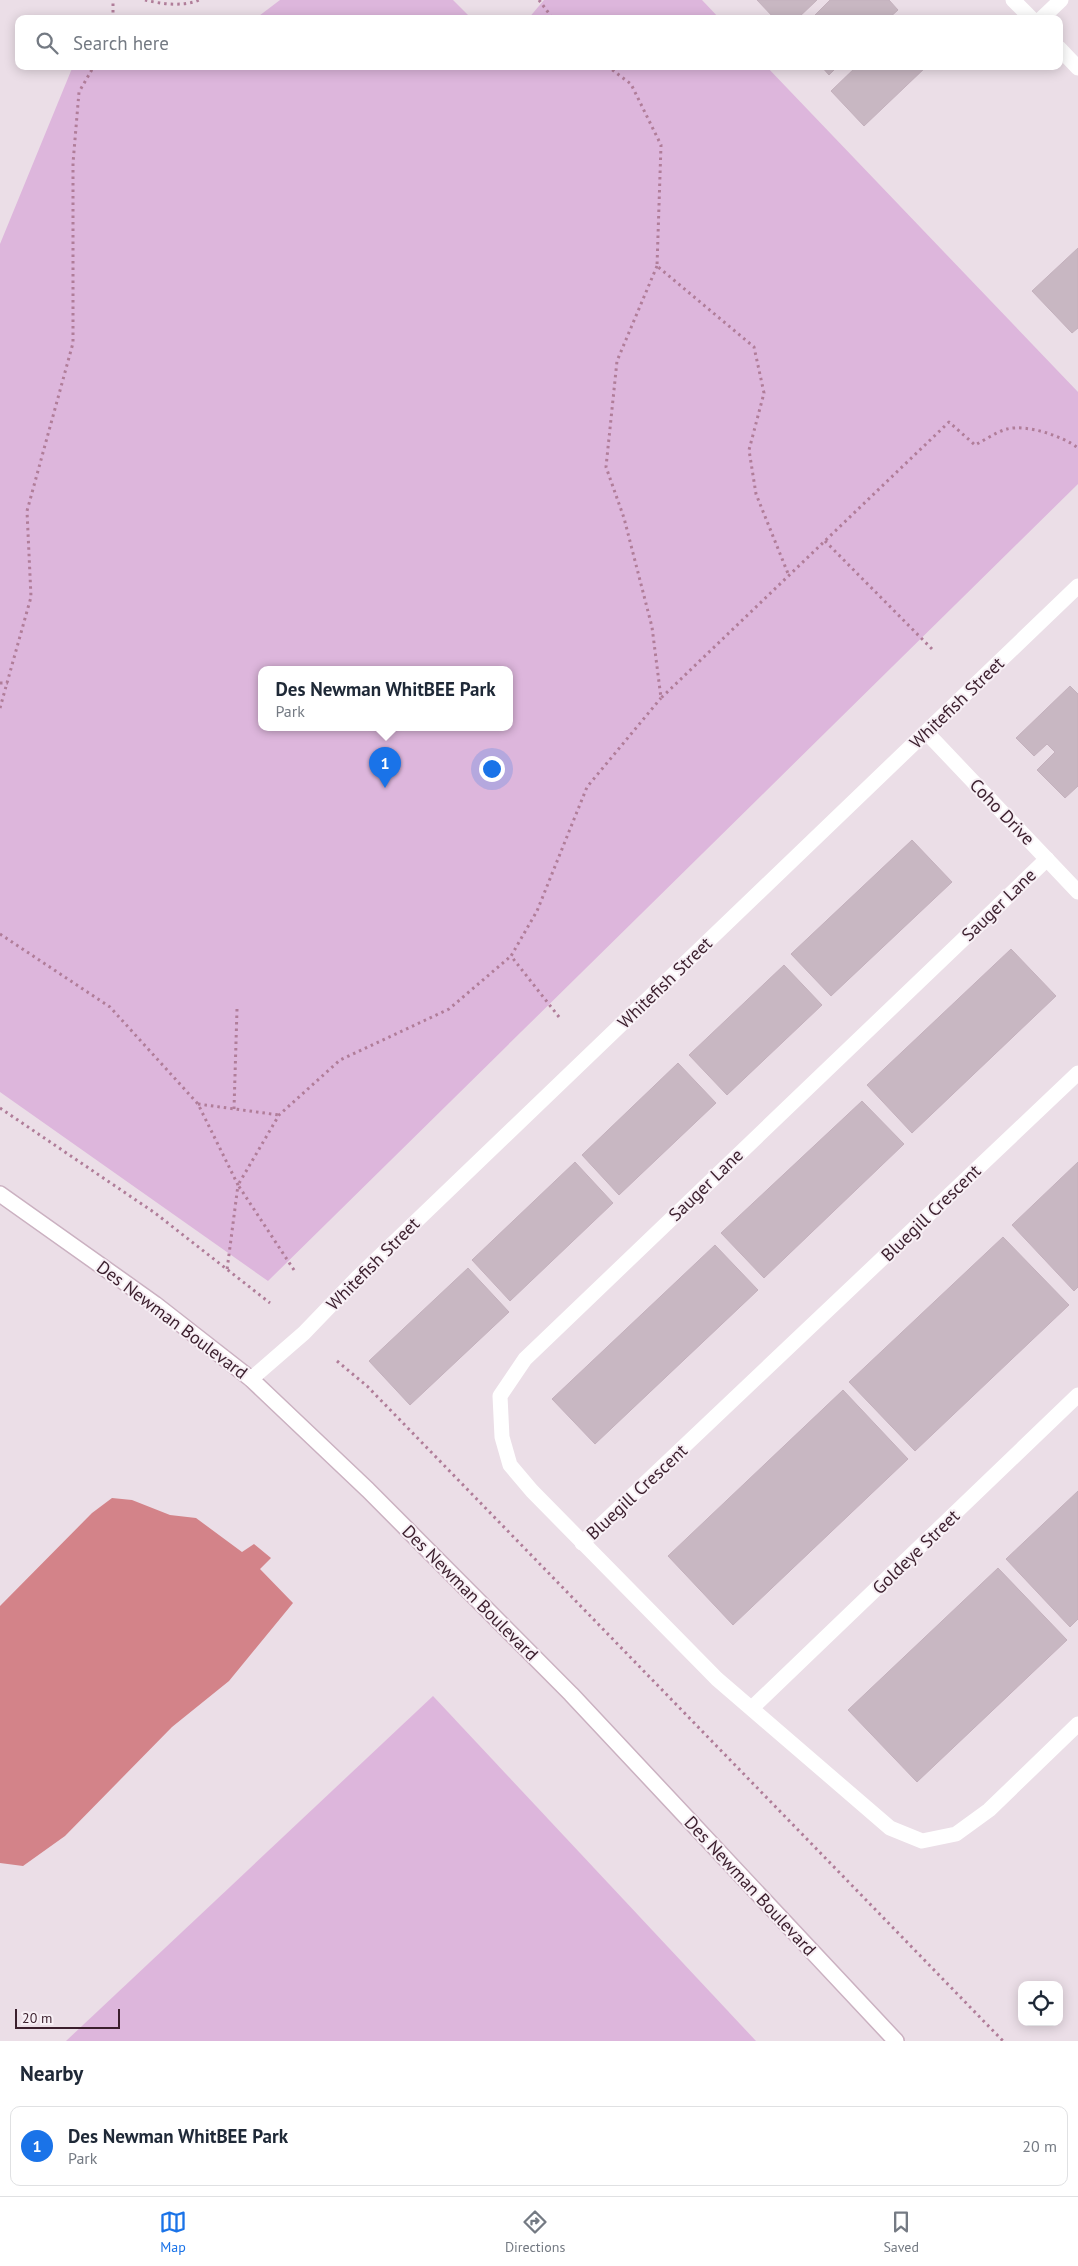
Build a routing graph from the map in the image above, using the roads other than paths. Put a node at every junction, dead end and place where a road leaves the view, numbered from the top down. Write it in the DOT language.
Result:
graph roads {
  1 [pos="1013,0"];
  2 [pos="1061,0"];
  3 [pos="1028,15"];
  4 [pos="1045,15"];
  5 [pos="1063,52"];
  6 [pos="1078,68"];
  7 [pos="1078,586"];
  8 [pos="927,733"];
  9 [pos="1047,859"];
  10 [pos="1078,892"];
  11 [pos="1078,1073"];
  12 [pos="0,1194"];
  13 [pos="251,1379"];
  14 [pos="1078,1395"];
  15 [pos="582,1543"];
  16 [pos="752,1707"];
  17 [pos="1078,1724"];
  18 [pos="896,2041"];
  1 -- 3 [label="street"];
  2 -- 4 [label="street"];
  5 -- 6 [label="street"];
  7 -- 8 [label="street, Whitefish Street"];
  8 -- 9 [label="street, Coho Drive"];
  8 -- 13 [label="street, Whitefish Street"];
  9 -- 10 [label="street, Coho Drive"];
  9 -- 15 [label="street, Sauger Lane"];
  11 -- 15 [label="street, Bluegill Crescent"];
  12 -- 13 [label="street, Des Newman Boulevard"];
  13 -- 18 [label="street, Des Newman Boulevard"];
  14 -- 16 [label="street, Goldeye Street"];
  15 -- 16 [label="street, Bluegill Crescent"];
  16 -- 17 [label="street, Bluegill Crescent"];
}
